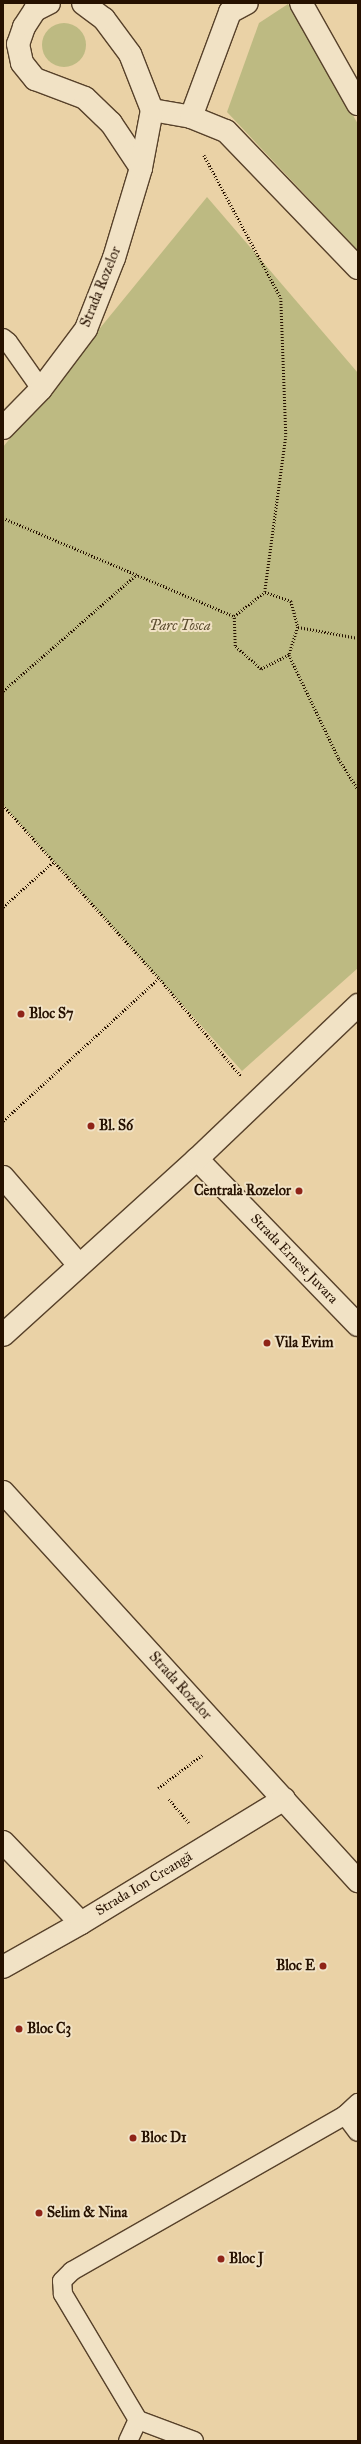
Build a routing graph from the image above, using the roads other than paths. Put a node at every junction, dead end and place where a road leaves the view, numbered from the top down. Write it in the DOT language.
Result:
graph roads {
  1 [pos="49,3"];
  2 [pos="83,3"];
  3 [pos="247,3"];
  4 [pos="301,3"];
  5 [pos="358,104"];
  6 [pos="152,110"];
  7 [pos="191,117"];
  8 [pos="140,168"];
  9 [pos="358,268"];
  10 [pos="3,338"];
  11 [pos="41,388"];
  12 [pos="3,428"];
  13 [pos="358,1005"];
  14 [pos="197,1159"];
  15 [pos="3,1177"];
  16 [pos="79,1265"];
  17 [pos="358,1325"];
  18 [pos="3,1335"];
  19 [pos="3,1492"];
  20 [pos="284,1799"];
  21 [pos="3,1842"];
  22 [pos="358,1881"];
  23 [pos="81,1923"];
  24 [pos="3,1967"];
  25 [pos="358,2103"];
  26 [pos="345,2115"];
  27 [pos="358,2132"];
  28 [pos="138,2420"];
  29 [pos="128,2441"];
  30 [pos="194,2441"];
  1 -- 8 [label="street"];
  2 -- 6 [label="street"];
  3 -- 7 [label="street"];
  4 -- 5 [label="street"];
  6 -- 7 [label="street"];
  6 -- 8 [label="street, Strada Rozelor"];
  7 -- 9 [label="street"];
  8 -- 11 [label="street, Strada Rozelor"];
  10 -- 11 [label="lane"];
  11 -- 12 [label="street, Strada Rozelor"];
  13 -- 14 [label="street"];
  14 -- 16 [label="street"];
  14 -- 17 [label="street, Strada Ernest Juvara"];
  15 -- 16 [label="street"];
  16 -- 18 [label="street"];
  19 -- 20 [label="street, Strada Rozelor"];
  20 -- 22 [label="street, Strada Rozelor"];
  20 -- 23 [label="street, Strada Ion Creangă"];
  21 -- 23 [label="street"];
  23 -- 24 [label="street, Strada Ion Creangă"];
  25 -- 26 [label="lane"];
  26 -- 27 [label="lane"];
  26 -- 28 [label="lane"];
  28 -- 29 [label="lane"];
  28 -- 30 [label="lane"];
}
